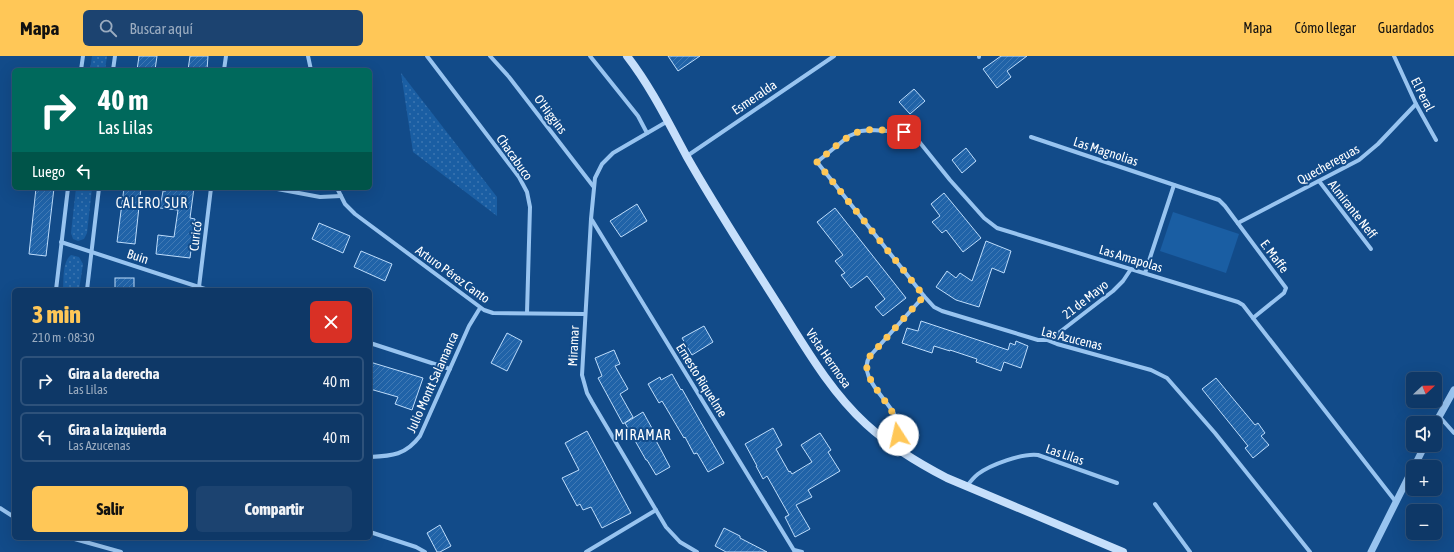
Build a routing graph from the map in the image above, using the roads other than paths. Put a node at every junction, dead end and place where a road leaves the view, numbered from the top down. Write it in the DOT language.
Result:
graph roads {
  1 [pos="83,56"];
  2 [pos="115,56"];
  3 [pos="226,56"];
  4 [pos="308,56"];
  5 [pos="427,56"];
  6 [pos="490,56"];
  7 [pos="590,56"];
  8 [pos="627,56"];
  9 [pos="834,56"];
  10 [pos="1394,56"];
  11 [pos="81,68"];
  12 [pos="113,68"];
  13 [pos="224,68"];
  14 [pos="311,68"];
  15 [pos="1416,104"];
  16 [pos="668,121"];
  17 [pos="647,133"];
  18 [pos="1031,137"];
  19 [pos="1436,140"];
  20 [pos="687,156"];
  21 [pos="817,162"];
  22 [pos="1319,181"];
  23 [pos="1174,185"];
  24 [pos="593,186"];
  25 [pos="68,190"];
  26 [pos="99,190"];
  27 [pos="211,190"];
  28 [pos="283,190"];
  29 [pos="338,190"];
  30 [pos="340,196"];
  31 [pos="1219,200"];
  32 [pos="591,219"];
  33 [pos="1238,223"];
  34 [pos="61,242"];
  35 [pos="1372,249"];
  36 [pos="91,252"];
  37 [pos="1131,269"];
  38 [pos="1145,273"];
  39 [pos="200,287"];
  40 [pos="56,288"];
  41 [pos="87,288"];
  42 [pos="924,296"];
  43 [pos="480,308"];
  44 [pos="527,313"];
  45 [pos="585,314"];
  46 [pos="1253,318"];
  47 [pos="1047,340"];
  48 [pos="372,344"];
  49 [pos="450,369"];
  50 [pos="1454,390"];
  51 [pos="1439,416"];
  52 [pos="1442,419"];
  53 [pos="1454,433"];
  54 [pos="893,446"];
  55 [pos="372,457"];
  56 [pos="1406,482"];
  57 [pos="1117,483"];
  58 [pos="967,487"];
  59 [pos="1396,502"];
  60 [pos="1156,504"];
  61 [pos="0,508"];
  62 [pos="656,510"];
  63 [pos="12,516"];
  64 [pos="372,533"];
  65 [pos="78,540"];
  66 [pos="1109,549"];
  67 [pos="795,551"];
  68 [pos="121,552"];
  69 [pos="425,552"];
  70 [pos="586,552"];
  71 [pos="697,552"];
  72 [pos="802,552"];
  73 [pos="1123,552"];
  74 [pos="1190,552"];
  75 [pos="1310,552"];
  76 [pos="1371,552"];
  1 -- 11 [label="street"];
  2 -- 12 [label="street"];
  3 -- 13 [label="street"];
  4 -- 14 [label="street"];
  5 -- 44 [label="street, Chacabuco"];
  6 -- 24 [label="street, O'Higgins"];
  7 -- 17 [label="street"];
  8 -- 16 [label="main road, Vista Hermosa"];
  9 -- 20 [label="street, Esmeralda"];
  10 -- 15 [label="street, El Peral"];
  15 -- 19 [label="street, El Peral"];
  15 -- 22 [label="street, Quechereguas"];
  16 -- 17 [label="street, Miramar"];
  16 -- 20 [label="main road, Vista Hermosa"];
  17 -- 24 [label="street, Miramar"];
  18 -- 23 [label="street, Las Magnolias"];
  20 -- 54 [label="main road, Vista Hermosa"];
  21 -- 37 [label="street, Las Amapolas"];
  21 -- 42 [label="street, Las Azucenas"];
  22 -- 33 [label="street, Quechereguas"];
  22 -- 35 [label="street, Almirante Neff"];
  23 -- 31 [label="street, Las Magnolias"];
  23 -- 38 [label="street"];
  24 -- 32 [label="street, Miramar"];
  25 -- 34 [label="street"];
  26 -- 36 [label="street"];
  27 -- 39 [label="street, Curicó"];
  28 -- 30 [label="street"];
  29 -- 30 [label="street, Arturo Pérez Canto"];
  30 -- 43 [label="street, Arturo Pérez Canto"];
  31 -- 33 [label="street, E. Maffe"];
  32 -- 45 [label="street, Miramar"];
  32 -- 67 [label="street, Ernesto Riquelme"];
  33 -- 46 [label="street, E. Maffe"];
  34 -- 36 [label="street, Buin"];
  34 -- 40 [label="street"];
  36 -- 39 [label="street, Buin"];
  36 -- 41 [label="street"];
  37 -- 38 [label="street, Las Amapolas"];
  37 -- 47 [label="street, 21 de Mayo"];
  38 -- 46 [label="street, Las Amapolas"];
  42 -- 47 [label="street, Las Azucenas"];
  42 -- 54 [label="street"];
  43 -- 44 [label="street, Arturo Pérez Canto"];
  43 -- 49 [label="street, Julio Montt Salamanca"];
  44 -- 45 [label="street, Arturo Pérez Canto"];
  45 -- 62 [label="street, Miramar"];
  46 -- 59 [label="street, Las Amapolas"];
  47 -- 75 [label="street, Las Azucenas"];
  48 -- 49 [label="street"];
  49 -- 55 [label="street, Julio Montt Salamanca"];
  50 -- 51 [label="street"];
  52 -- 53 [label="street"];
  54 -- 58 [label="main road, Vista Hermosa"];
  56 -- 59 [label="street"];
  57 -- 58 [label="street, Las Lilas"];
  58 -- 66 [label="main road, Vista Hermosa"];
  59 -- 76 [label="street"];
  60 -- 74 [label="street"];
  61 -- 63 [label="street"];
  62 -- 70 [label="street"];
  62 -- 71 [label="street, Miramar"];
  64 -- 69 [label="street"];
  65 -- 68 [label="street"];
  66 -- 73 [label="main road, Vista Hermosa"];
  67 -- 72 [label="street"];
}
